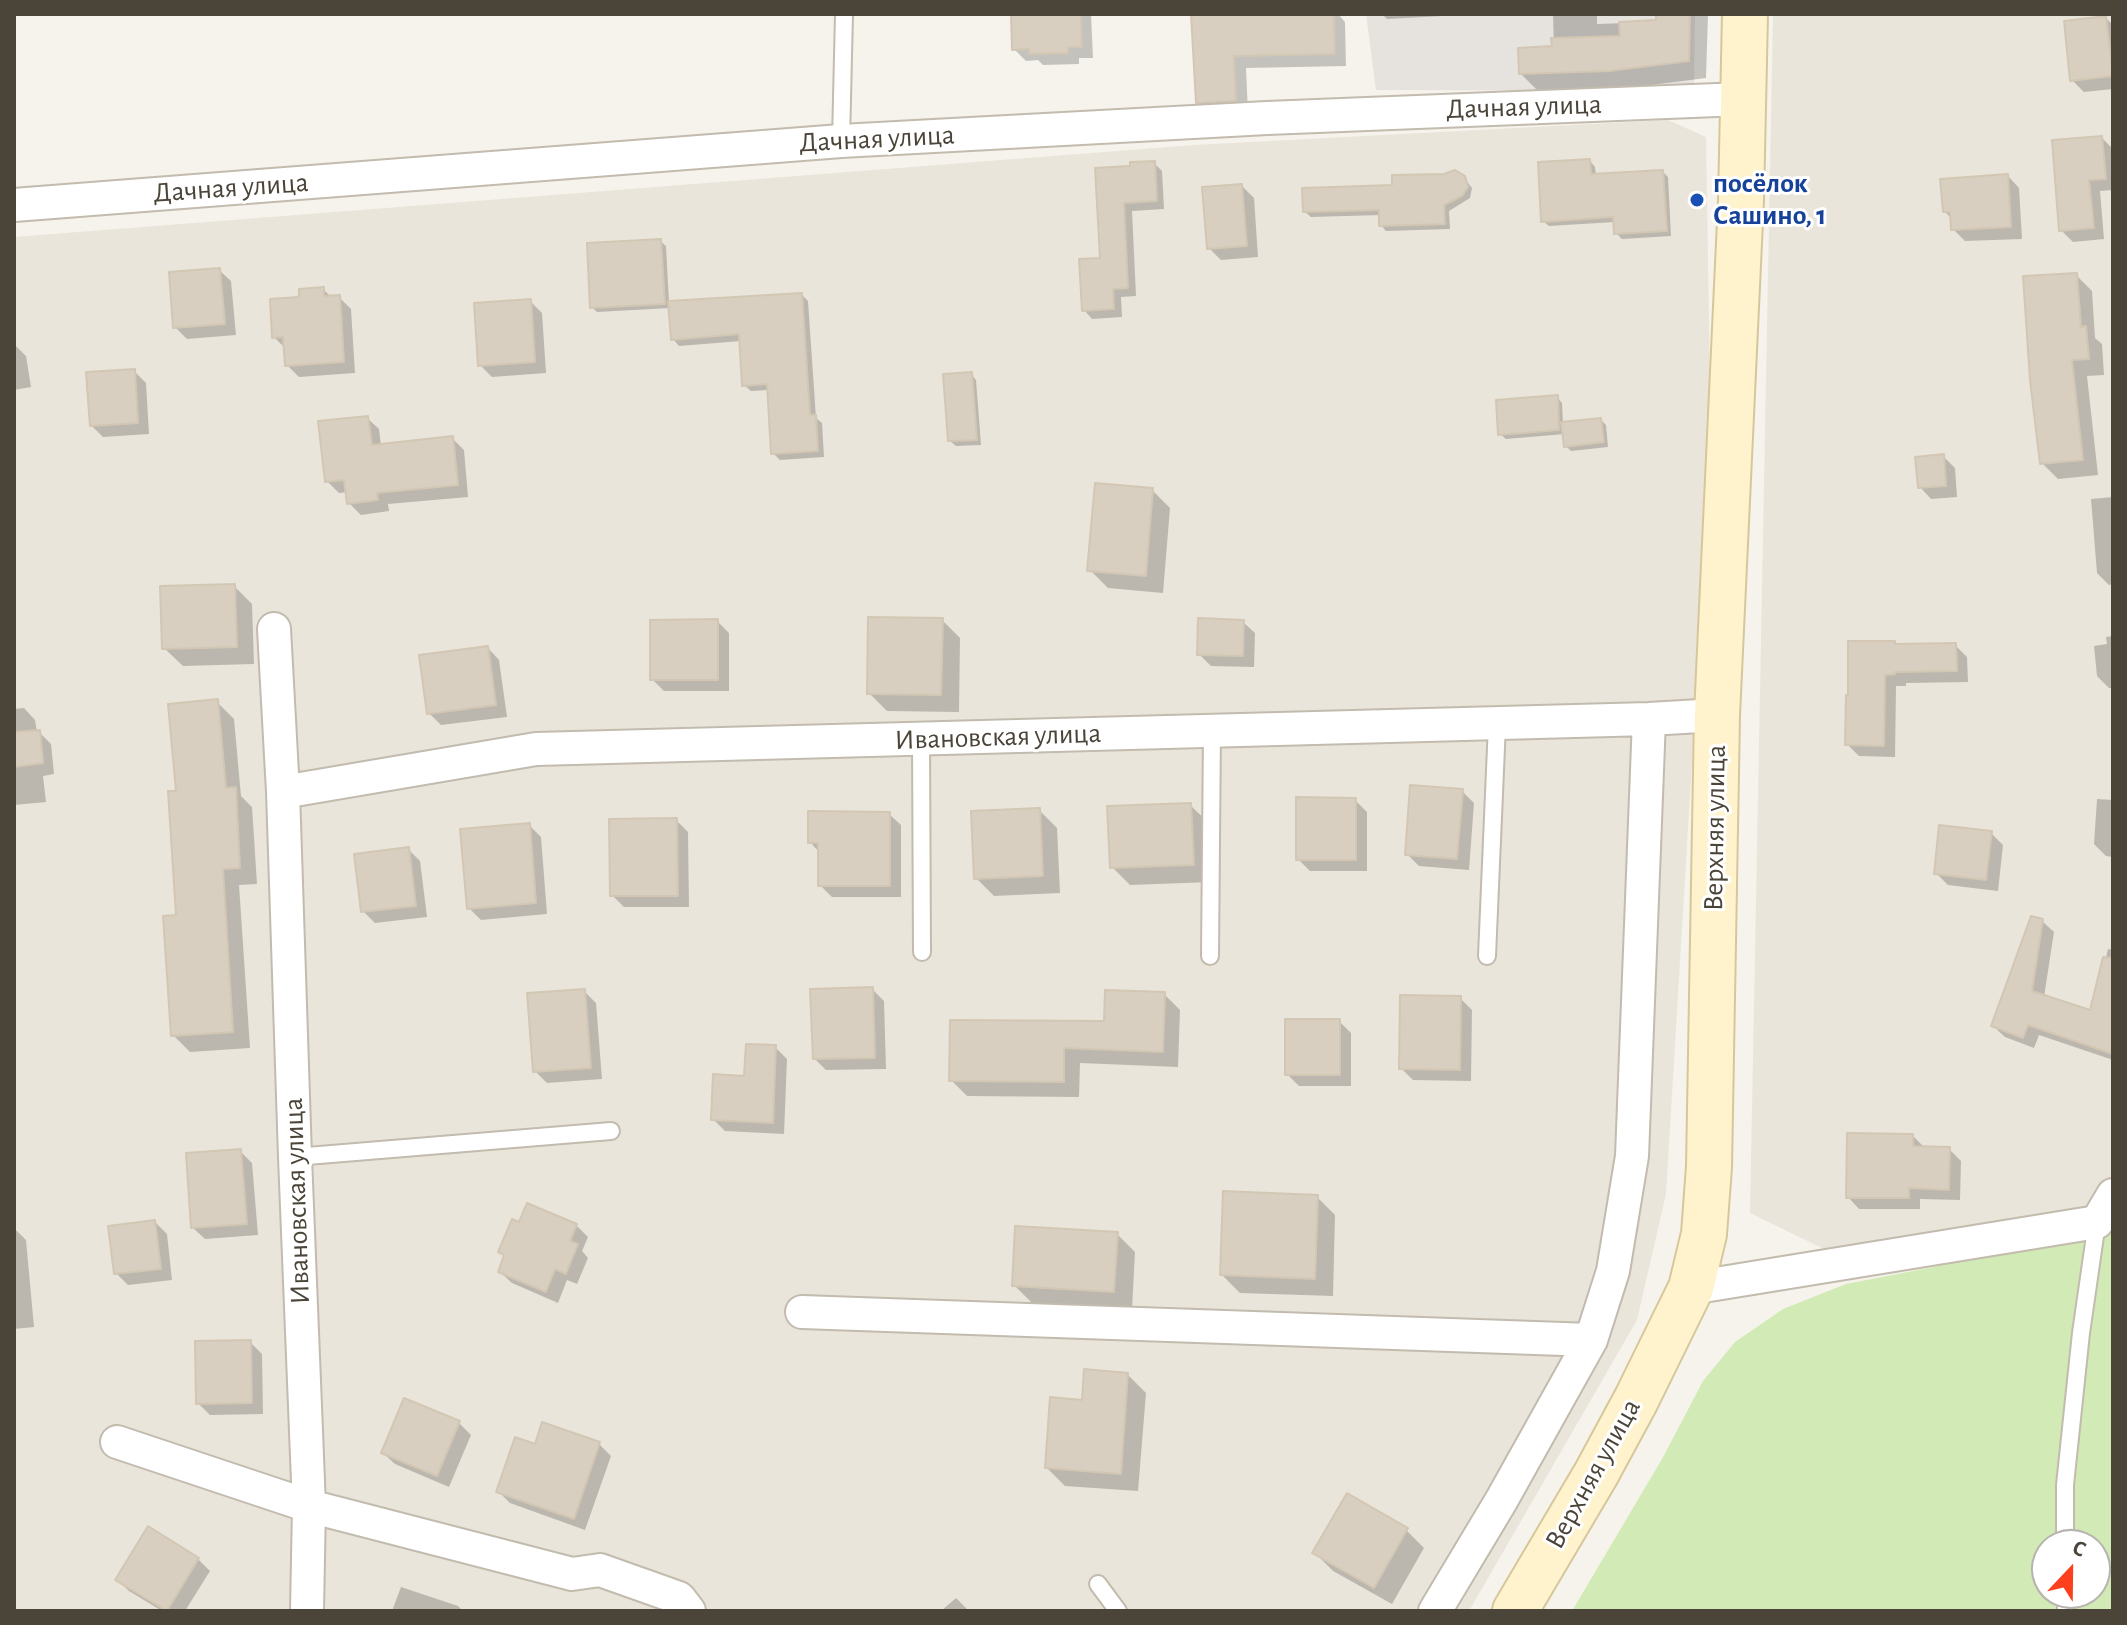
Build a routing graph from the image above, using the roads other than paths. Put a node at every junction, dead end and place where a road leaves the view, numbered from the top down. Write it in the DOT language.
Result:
graph roads {
  1 [pos="844,14"];
  2 [pos="1745,14"];
  3 [pos="1742,99"];
  4 [pos="841,141"];
  5 [pos="14,205"];
  6 [pos="274,629"];
  7 [pos="1717,715"];
  8 [pos="1649,719"];
  9 [pos="1497,724"];
  10 [pos="1212,731"];
  11 [pos="921,739"];
  12 [pos="283,792"];
  13 [pos="922,952"];
  14 [pos="1210,956"];
  15 [pos="1487,956"];
  16 [pos="611,1131"];
  17 [pos="295,1157"];
  18 [pos="2105,1208"];
  19 [pos="1691,1288"];
  20 [pos="802,1312"];
  21 [pos="1591,1340"];
  22 [pos="117,1442"];
  23 [pos="309,1506"];
  24 [pos="2065,1529"];
  25 [pos="1098,1584"];
  26 [pos="1519,1605"];
  27 [pos="307,1611"];
  28 [pos="689,1611"];
  29 [pos="1118,1611"];
  30 [pos="1435,1611"];
  1 -- 4 [label="lane"];
  2 -- 3 [label="street, Верхняя улица"];
  3 -- 4 [label="street, Дачная улица"];
  3 -- 7 [label="street, Верхняя улица"];
  4 -- 5 [label="street, Дачная улица"];
  6 -- 12 [label="street, Ивановская улица"];
  7 -- 8 [label="street, Ивановская улица"];
  7 -- 19 [label="street, Верхняя улица"];
  8 -- 9 [label="street, Ивановская улица"];
  8 -- 21 [label="street"];
  9 -- 10 [label="street, Ивановская улица"];
  9 -- 15 [label="lane"];
  10 -- 11 [label="street, Ивановская улица"];
  10 -- 14 [label="lane"];
  11 -- 12 [label="street, Ивановская улица"];
  11 -- 13 [label="lane"];
  12 -- 17 [label="street, Ивановская улица"];
  16 -- 17 [label="lane"];
  17 -- 23 [label="street, Ивановская улица"];
  18 -- 19 [label="street"];
  18 -- 24 [label="lane"];
  19 -- 26 [label="street, Верхняя улица"];
  20 -- 21 [label="street"];
  21 -- 30 [label="street"];
  22 -- 23 [label="street"];
  23 -- 27 [label="street, Ивановская улица"];
  23 -- 28 [label="street"];
  25 -- 29 [label="lane"];
}
